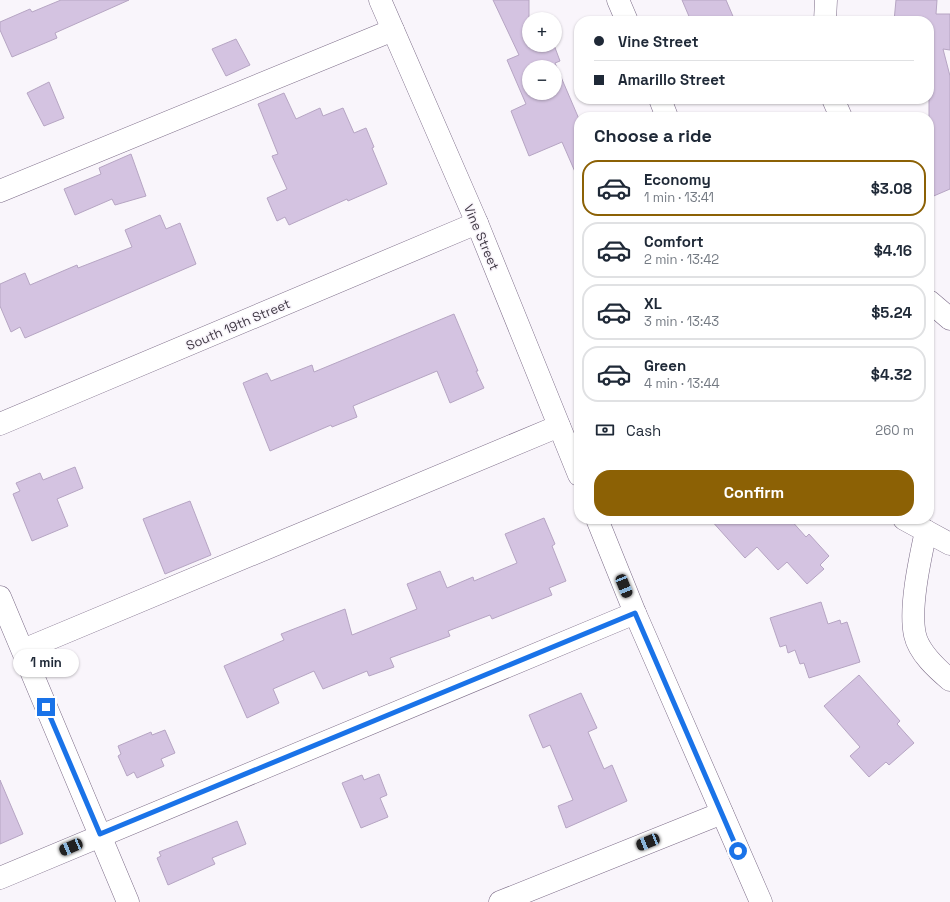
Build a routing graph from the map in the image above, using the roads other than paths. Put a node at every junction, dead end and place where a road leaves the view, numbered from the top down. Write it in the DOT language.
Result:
graph roads {
  1 [pos="380,0"];
  2 [pos="618,0"];
  3 [pos="826,0"];
  4 [pos="625,16"];
  5 [pos="825,16"];
  6 [pos="393,30"];
  7 [pos="0,191"];
  8 [pos="477,223"];
  9 [pos="934,305"];
  10 [pos="950,319"];
  11 [pos="0,424"];
  12 [pos="559,426"];
  13 [pos="574,463"];
  14 [pos="599,524"];
  15 [pos="912,524"];
  16 [pos="926,532"];
  17 [pos="950,544"];
  18 [pos="0,597"];
  19 [pos="635,613"];
  20 [pos="23,650"];
  21 [pos="950,680"];
  22 [pos="722,812"];
  23 [pos="100,834"];
  24 [pos="0,878"];
  25 [pos="128,902"];
  26 [pos="500,902"];
  27 [pos="761,902"];
  1 -- 6 [label="street, Vine Street"];
  2 -- 4 [label="street"];
  3 -- 5 [label="street"];
  6 -- 7 [label="street"];
  6 -- 8 [label="street, Vine Street"];
  8 -- 11 [label="street, South 19th Street"];
  8 -- 12 [label="street, Vine Street"];
  9 -- 10 [label="street"];
  12 -- 13 [label="street, Vine Street"];
  12 -- 20 [label="street"];
  14 -- 19 [label="street"];
  15 -- 16 [label="street"];
  16 -- 17 [label="street"];
  16 -- 21 [label="street"];
  18 -- 20 [label="street"];
  19 -- 22 [label="street"];
  19 -- 23 [label="street"];
  20 -- 23 [label="street"];
  22 -- 26 [label="street"];
  22 -- 27 [label="street"];
  23 -- 24 [label="street"];
  23 -- 25 [label="street"];
}
